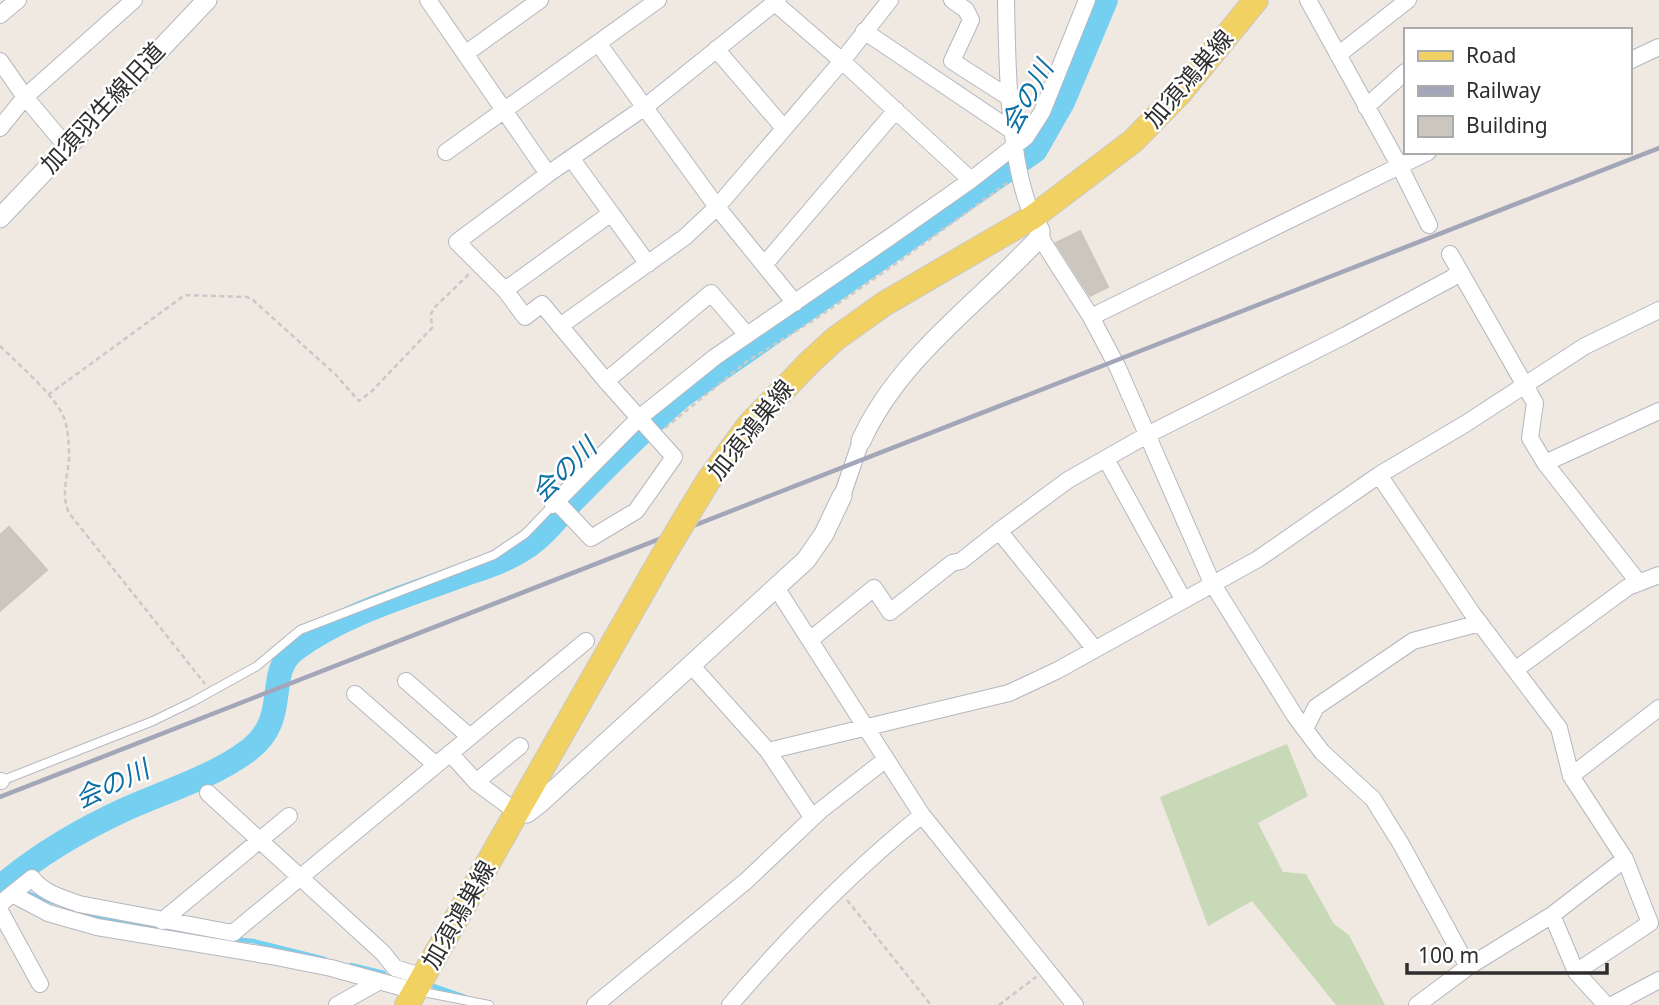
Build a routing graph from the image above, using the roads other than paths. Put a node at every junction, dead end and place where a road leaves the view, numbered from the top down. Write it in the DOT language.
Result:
graph roads {
  1 [pos="18,0"];
  2 [pos="134,0"];
  3 [pos="206,0"];
  4 [pos="428,0"];
  5 [pos="540,0"];
  6 [pos="890,0"];
  7 [pos="953,0"];
  8 [pos="1006,0"];
  9 [pos="1087,0"];
  10 [pos="1256,0"];
  11 [pos="1308,0"];
  12 [pos="1408,0"];
  13 [pos="650,2"];
  14 [pos="777,2"];
  15 [pos="0,15"];
  16 [pos="864,31"];
  17 [pos="598,43"];
  18 [pos="1659,47"];
  19 [pos="716,49"];
  20 [pos="466,54"];
  21 [pos="1338,55"];
  22 [pos="1631,60"];
  23 [pos="0,61"];
  24 [pos="842,61"];
  25 [pos="1404,73"];
  26 [pos="1011,97"];
  27 [pos="28,101"];
  28 [pos="645,107"];
  29 [pos="1366,107"];
  30 [pos="504,110"];
  31 [pos="896,110"];
  32 [pos="783,127"];
  33 [pos="0,128"];
  34 [pos="1015,144"];
  35 [pos="67,147"];
  36 [pos="446,152"];
  37 [pos="1423,154"];
  38 [pos="571,158"];
  39 [pos="1399,165"];
  40 [pos="548,174"];
  41 [pos="971,180"];
  42 [pos="717,207"];
  43 [pos="610,214"];
  44 [pos="0,218"];
  45 [pos="1429,225"];
  46 [pos="1037,227"];
  47 [pos="1450,254"];
  48 [pos="648,264"];
  49 [pos="764,265"];
  50 [pos="1460,271"];
  51 [pos="505,290"];
  52 [pos="795,303"];
  53 [pos="1657,313"];
  54 [pos="1091,317"];
  55 [pos="560,326"];
  56 [pos="747,335"];
  57 [pos="606,382"];
  58 [pos="1525,385"];
  59 [pos="1659,411"];
  60 [pos="647,428"];
  61 [pos="1147,435"];
  62 [pos="861,441"];
  63 [pos="1106,458"];
  64 [pos="1545,463"];
  65 [pos="1379,475"];
  66 [pos="842,496"];
  67 [pos="556,503"];
  68 [pos="999,531"];
  69 [pos="1659,575"];
  70 [pos="1212,583"];
  71 [pos="1639,583"];
  72 [pos="777,589"];
  73 [pos="1184,599"];
  74 [pos="1480,623"];
  75 [pos="810,640"];
  76 [pos="586,641"];
  77 [pos="1094,648"];
  78 [pos="691,666"];
  79 [pos="1515,670"];
  80 [pos="406,681"];
  81 [pos="355,694"];
  82 [pos="1659,708"];
  83 [pos="866,728"];
  84 [pos="1305,729"];
  85 [pos="470,737"];
  86 [pos="520,746"];
  87 [pos="768,751"];
  88 [pos="450,753"];
  89 [pos="885,760"];
  90 [pos="436,765"];
  91 [pos="1571,776"];
  92 [pos="0,781"];
  93 [pos="476,782"];
  94 [pos="208,793"];
  95 [pos="518,813"];
  96 [pos="922,815"];
  97 [pos="289,816"];
  98 [pos="812,817"];
  99 [pos="259,841"];
  100 [pos="1625,859"];
  101 [pos="299,877"];
  102 [pos="13,893"];
  103 [pos="0,911"];
  104 [pos="1552,915"];
  105 [pos="162,921"];
  106 [pos="1468,967"];
  107 [pos="1576,972"];
  108 [pos="1659,981"];
  109 [pos="378,982"];
  110 [pos="40,984"];
  111 [pos="409,986"];
  112 [pos="337,1005"];
  113 [pos="489,1005"];
  114 [pos="595,1005"];
  115 [pos="730,1005"];
  116 [pos="1075,1005"];
  117 [pos="1417,1005"];
  118 [pos="1606,1005"];
  119 [pos="1612,1005"];
  1 -- 15 [label="street"];
  2 -- 27 [label="street"];
  3 -- 35 [label="street, 加須羽生線旧道"];
  4 -- 20 [label="street"];
  5 -- 20 [label="street"];
  6 -- 16 [label="street"];
  7 -- 26 [label="street"];
  8 -- 26 [label="street"];
  9 -- 34 [label="street"];
  10 -- 46 [label="main road, 加須鴻巣線"];
  11 -- 21 [label="street"];
  12 -- 21 [label="street"];
  13 -- 17 [label="street"];
  14 -- 19 [label="street"];
  14 -- 24 [label="street"];
  16 -- 24 [label="street"];
  16 -- 34 [label="street"];
  17 -- 28 [label="street"];
  17 -- 30 [label="street"];
  18 -- 22 [label="street"];
  19 -- 28 [label="street"];
  19 -- 32 [label="street"];
  20 -- 30 [label="street"];
  21 -- 29 [label="street"];
  23 -- 27 [label="street"];
  24 -- 31 [label="street"];
  24 -- 32 [label="street"];
  25 -- 29 [label="street"];
  26 -- 34 [label="street"];
  27 -- 33 [label="street"];
  27 -- 35 [label="street"];
  28 -- 38 [label="street"];
  28 -- 42 [label="street"];
  29 -- 39 [label="street"];
  30 -- 36 [label="street"];
  30 -- 40 [label="street"];
  31 -- 41 [label="street"];
  31 -- 49 [label="street"];
  32 -- 42 [label="street"];
  34 -- 41 [label="street"];
  34 -- 46 [label="street"];
  35 -- 44 [label="street, 加須羽生線旧道"];
  37 -- 39 [label="street"];
  38 -- 40 [label="street"];
  38 -- 43 [label="street"];
  39 -- 45 [label="street"];
  39 -- 54 [label="street"];
  40 -- 51 [label="street"];
  41 -- 52 [label="street"];
  42 -- 48 [label="street"];
  42 -- 49 [label="street"];
  43 -- 48 [label="street"];
  43 -- 51 [label="street"];
  46 -- 54 [label="street"];
  46 -- 62 [label="street"];
  46 -- 95 [label="main road, 加須鴻巣線, bridge"];
  47 -- 50 [label="street"];
  48 -- 55 [label="street"];
  49 -- 52 [label="street"];
  50 -- 58 [label="street"];
  50 -- 61 [label="street"];
  51 -- 55 [label="street"];
  52 -- 56 [label="street"];
  53 -- 58 [label="street"];
  54 -- 61 [label="street"];
  55 -- 57 [label="street"];
  56 -- 57 [label="street"];
  56 -- 60 [label="street"];
  57 -- 60 [label="street"];
  58 -- 64 [label="street"];
  58 -- 65 [label="street"];
  59 -- 64 [label="street"];
  60 -- 67 [label="street"];
  60 -- 67 [label="street"];
  61 -- 63 [label="street"];
  61 -- 70 [label="street"];
  62 -- 66 [label="street"];
  63 -- 68 [label="street"];
  63 -- 73 [label="street"];
  64 -- 71 [label="street"];
  65 -- 70 [label="street"];
  65 -- 74 [label="street"];
  66 -- 72 [label="street"];
  67 -- 92 [label="lane"];
  68 -- 75 [label="street"];
  68 -- 77 [label="street"];
  69 -- 71 [label="street"];
  70 -- 73 [label="street"];
  70 -- 84 [label="street"];
  71 -- 79 [label="street"];
  72 -- 75 [label="street"];
  72 -- 78 [label="street"];
  73 -- 77 [label="street"];
  74 -- 79 [label="street"];
  74 -- 84 [label="street"];
  75 -- 83 [label="street"];
  76 -- 85 [label="street"];
  77 -- 83 [label="street"];
  78 -- 87 [label="street"];
  78 -- 95 [label="street"];
  79 -- 91 [label="street"];
  80 -- 85 [label="street"];
  81 -- 90 [label="street"];
  82 -- 91 [label="street"];
  83 -- 87 [label="street"];
  83 -- 89 [label="street"];
  84 -- 106 [label="street"];
  85 -- 88 [label="street"];
  86 -- 93 [label="street"];
  87 -- 98 [label="street"];
  88 -- 90 [label="street"];
  88 -- 93 [label="street"];
  89 -- 96 [label="street"];
  89 -- 98 [label="street"];
  90 -- 101 [label="street"];
  91 -- 100 [label="street"];
  93 -- 95 [label="street"];
  94 -- 99 [label="street"];
  95 -- 111 [label="main road, 加須鴻巣線"];
  96 -- 115 [label="street"];
  96 -- 116 [label="street"];
  97 -- 99 [label="street"];
  98 -- 114 [label="street"];
  99 -- 101 [label="street"];
  99 -- 105 [label="street"];
  100 -- 104 [label="street"];
  100 -- 107 [label="street"];
  101 -- 105 [label="street"];
  101 -- 111 [label="street"];
  102 -- 105 [label="street"];
  102 -- 109 [label="street"];
  103 -- 110 [label="street"];
  104 -- 106 [label="street"];
  104 -- 107 [label="street"];
  106 -- 117 [label="street"];
  107 -- 118 [label="street"];
  108 -- 119 [label="street"];
  109 -- 111 [label="street"];
  109 -- 112 [label="street"];
  111 -- 113 [label="lane"];
}
